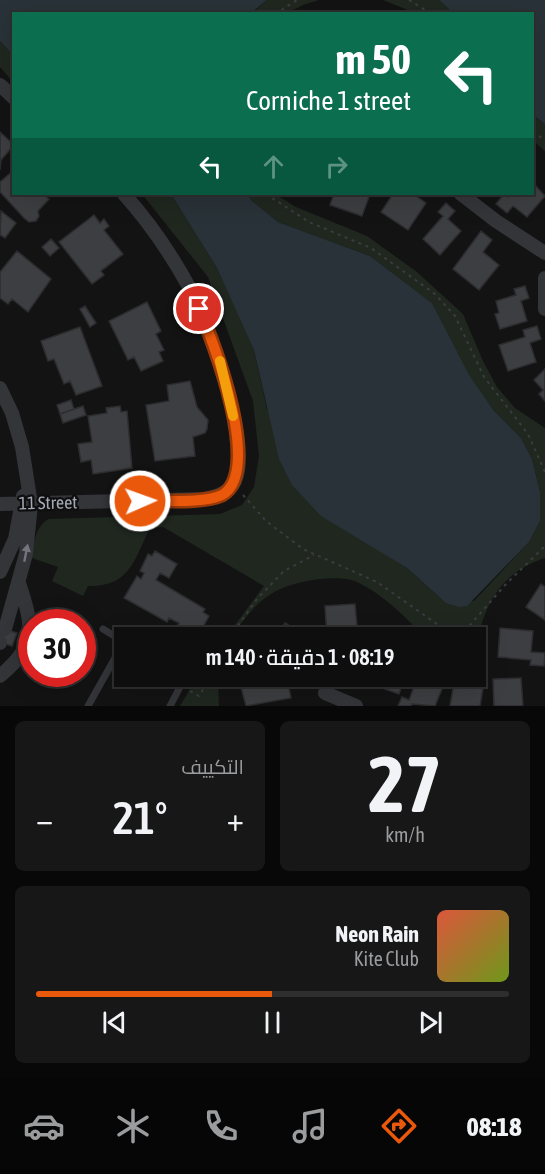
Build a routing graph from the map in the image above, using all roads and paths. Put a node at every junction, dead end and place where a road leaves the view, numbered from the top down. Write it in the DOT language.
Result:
graph roads {
  1 [pos="297,0"];
  2 [pos="410,0"];
  3 [pos="278,12"];
  4 [pos="429,12"];
  5 [pos="0,85"];
  6 [pos="12,96"];
  7 [pos="125,195"];
  8 [pos="268,195"];
  9 [pos="462,195"];
  10 [pos="545,253"];
  11 [pos="545,278"];
  12 [pos="545,309"];
  13 [pos="0,388"];
  14 [pos="545,472"];
  15 [pos="234,483"];
  16 [pos="0,504"];
  17 [pos="26,504"];
  18 [pos="545,546"];
  19 [pos="314,555"];
  20 [pos="0,572"];
  21 [pos="19,583"];
  22 [pos="6,606"];
  23 [pos="27,609"];
  24 [pos="237,627"];
  25 [pos="103,629"];
  26 [pos="114,636"];
  27 [pos="2,638"];
  28 [pos="18,660"];
  29 [pos="114,660"];
  30 [pos="0,676"];
  31 [pos="180,687"];
  32 [pos="184,687"];
  33 [pos="204,687"];
  34 [pos="325,693"];
  35 [pos="88,706"];
  36 [pos="170,706"];
  37 [pos="357,706"];
  1 -- 3 [label="path"];
  2 -- 4 [label="path"];
  5 -- 6 [label="street"];
  7 -- 15 [label="street"];
  8 -- 14 [label="path"];
  9 -- 10 [label="street"];
  11 -- 12 [label="street"];
  13 -- 17 [label="street"];
  15 -- 17 [label="street, 11 Street"];
  15 -- 19 [label="path"];
  16 -- 17 [label="street, 11 Street"];
  17 -- 20 [label="street"];
  21 -- 17 [label="street, one-way"];
  18 -- 19 [label="path"];
  19 -- 24 [label="path"];
  21 -- 22 [label="street"];
  21 -- 23 [label="street"];
  22 -- 27 [label="street"];
  25 -- 26 [label="lane"];
  28 -- 30 [label="street"];
  29 -- 35 [label="lane"];
  31 -- 36 [label="lane"];
  32 -- 33 [label="path"];
  34 -- 37 [label="street"];
}
